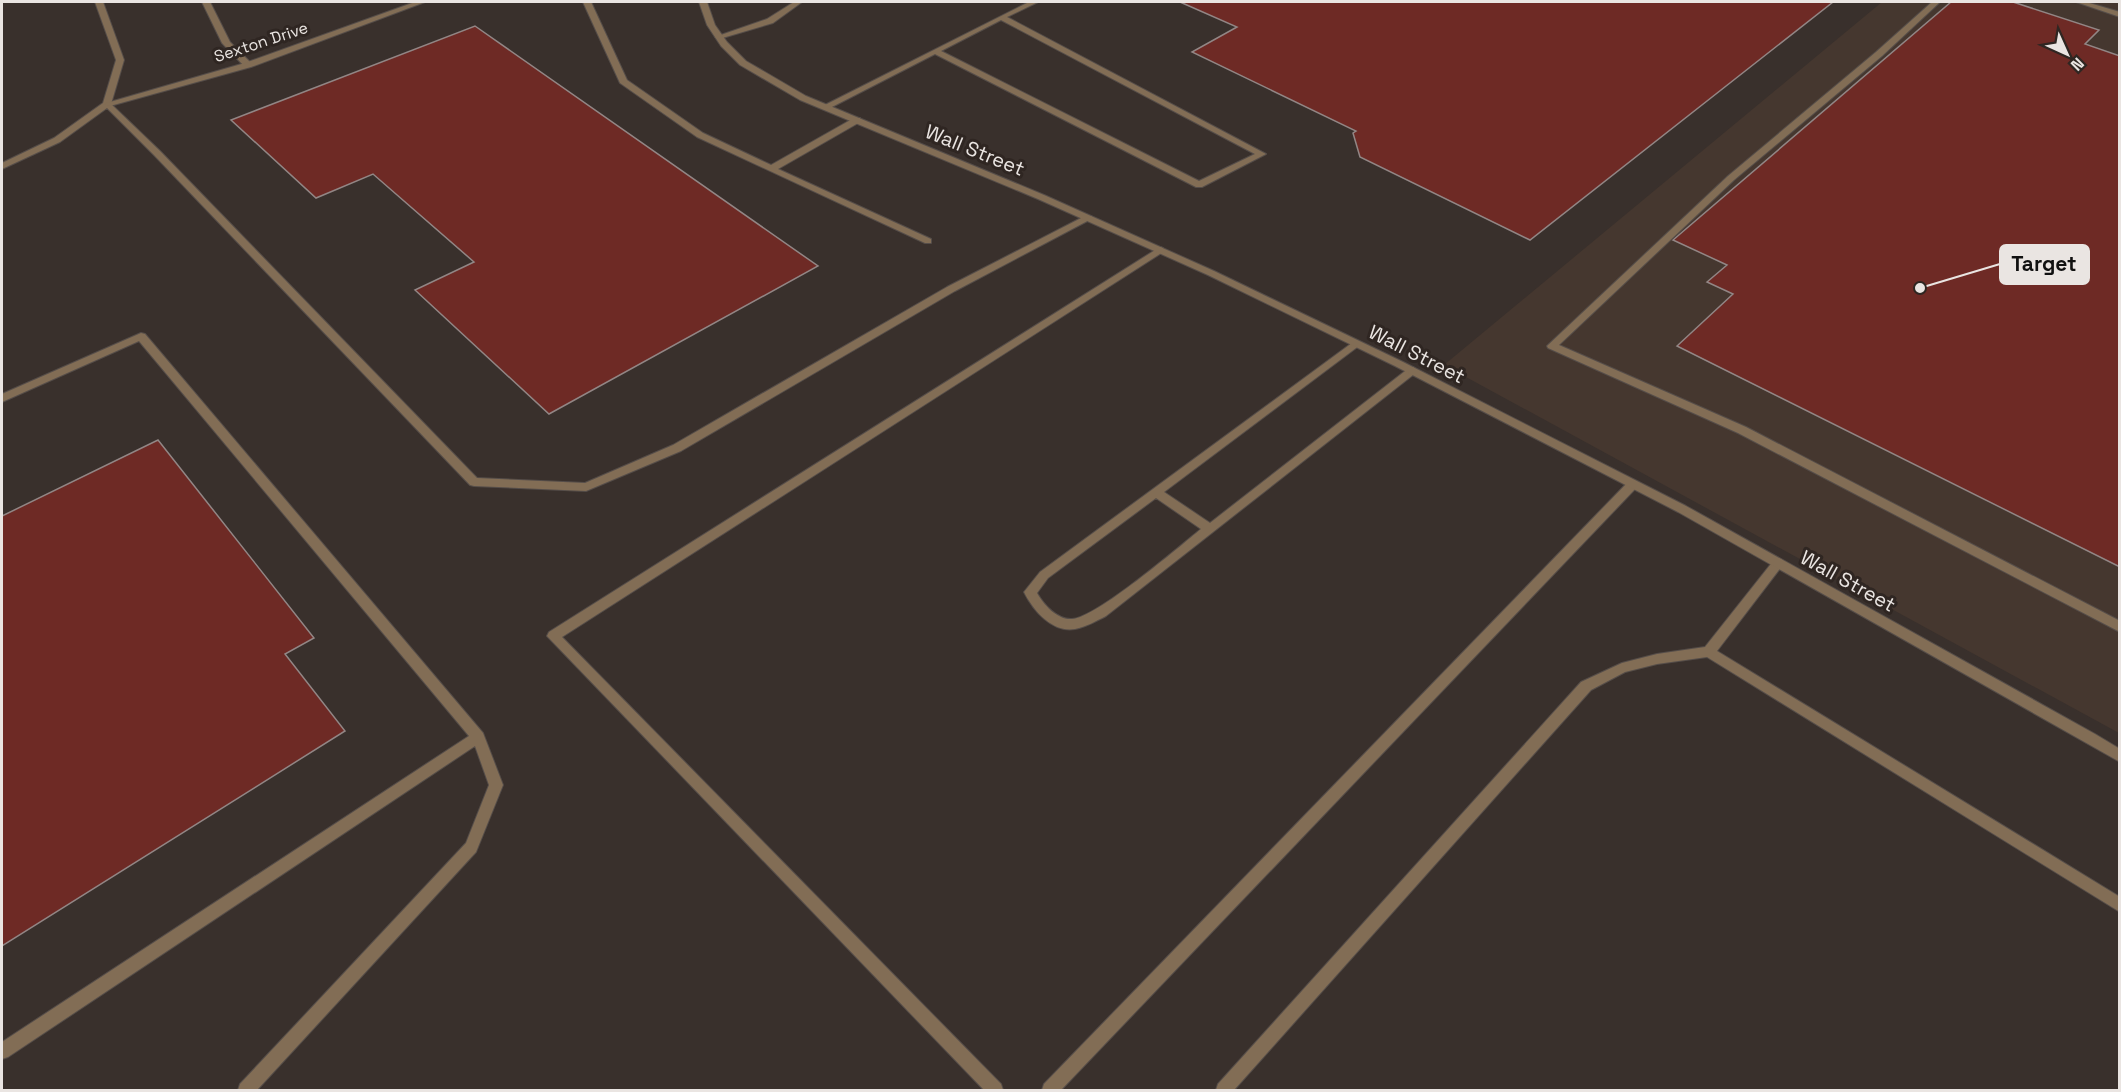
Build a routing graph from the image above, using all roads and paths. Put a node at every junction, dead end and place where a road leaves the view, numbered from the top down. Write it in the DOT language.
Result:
graph roads {
  1 [pos="99,2"];
  2 [pos="206,2"];
  3 [pos="421,2"];
  4 [pos="587,2"];
  5 [pos="703,2"];
  6 [pos="800,2"];
  7 [pos="1034,2"];
  8 [pos="1936,2"];
  9 [pos="2080,2"];
  10 [pos="2120,15"];
  11 [pos="1001,17"];
  12 [pos="719,37"];
  13 [pos="935,51"];
  14 [pos="248,65"];
  15 [pos="107,104"];
  16 [pos="825,107"];
  17 [pos="857,120"];
  18 [pos="2,166"];
  19 [pos="771,169"];
  20 [pos="1088,218"];
  21 [pos="928,241"];
  22 [pos="1160,250"];
  23 [pos="1356,343"];
  24 [pos="1413,370"];
  25 [pos="2,398"];
  26 [pos="1633,484"];
  27 [pos="1156,492"];
  28 [pos="1210,529"];
  29 [pos="1778,563"];
  30 [pos="2120,627"];
  31 [pos="1709,652"];
  32 [pos="478,737"];
  33 [pos="2120,756"];
  34 [pos="2120,905"];
  35 [pos="2,1051"];
  36 [pos="246,1090"];
  37 [pos="995,1090"];
  38 [pos="1050,1090"];
  39 [pos="1224,1090"];
  1 -- 15 [label="street"];
  2 -- 14 [label="street"];
  3 -- 14 [label="street, Sexton Drive"];
  4 -- 19 [label="street"];
  5 -- 12 [label="street, Wall Street"];
  6 -- 12 [label="street"];
  7 -- 11 [label="street"];
  8 -- 30 [label="street"];
  9 -- 10 [label="street"];
  11 -- 13 [label="street"];
  11 -- 13 [label="street"];
  12 -- 16 [label="street, Wall Street"];
  13 -- 16 [label="street"];
  14 -- 15 [label="street, Sexton Drive"];
  15 -- 18 [label="street"];
  15 -- 20 [label="street"];
  16 -- 17 [label="street, Wall Street"];
  17 -- 19 [label="street"];
  17 -- 20 [label="street, Wall Street"];
  19 -- 21 [label="street"];
  20 -- 22 [label="street, Wall Street"];
  22 -- 23 [label="street, Wall Street"];
  22 -- 37 [label="street"];
  23 -- 24 [label="street, Wall Street"];
  23 -- 27 [label="street"];
  24 -- 26 [label="street, Wall Street"];
  24 -- 28 [label="street"];
  25 -- 32 [label="street"];
  26 -- 29 [label="street, Wall Street"];
  26 -- 38 [label="street"];
  27 -- 28 [label="street"];
  27 -- 28 [label="street"];
  29 -- 31 [label="street"];
  29 -- 33 [label="street, Wall Street"];
  31 -- 34 [label="street"];
  31 -- 39 [label="street"];
  32 -- 35 [label="street"];
  32 -- 36 [label="street"];
}
